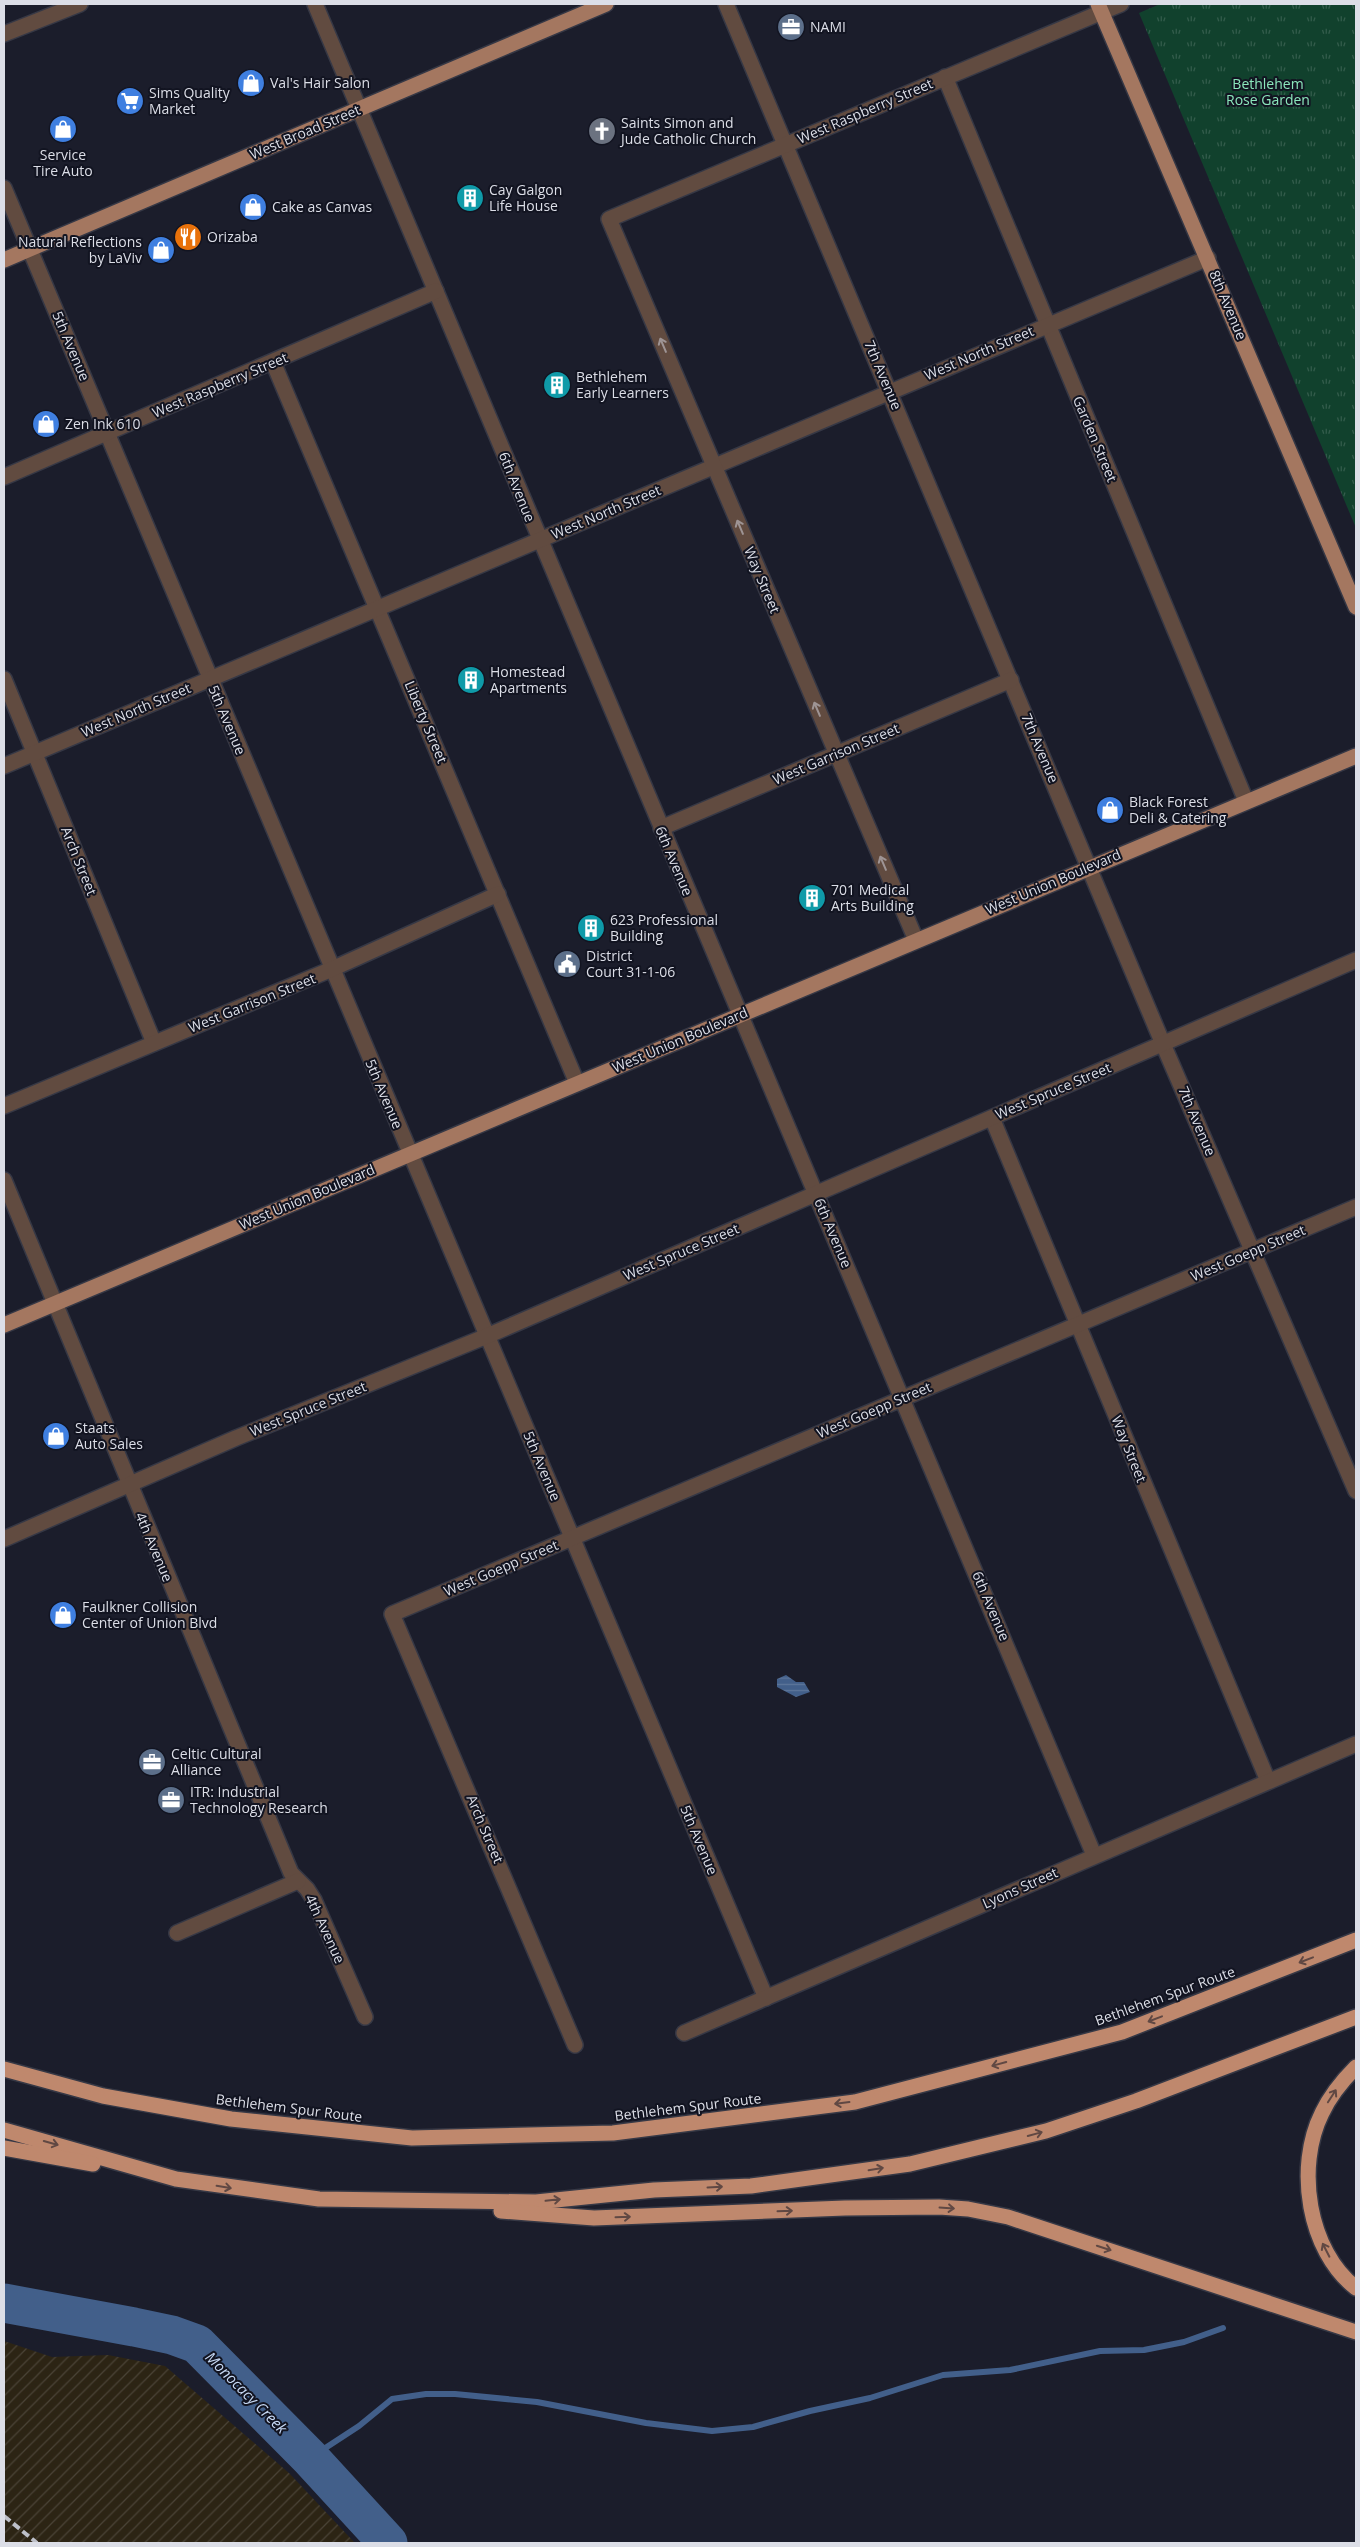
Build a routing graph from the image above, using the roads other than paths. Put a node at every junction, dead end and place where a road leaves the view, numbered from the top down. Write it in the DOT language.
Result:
graph roads {
  1 [pos="80,4"];
  2 [pos="315,4"];
  3 [pos="606,4"];
  4 [pos="726,4"];
  5 [pos="1121,4"];
  6 [pos="1099,8"];
  7 [pos="4,34"];
  8 [pos="945,77"];
  9 [pos="358,109"];
  10 [pos="785,145"];
  11 [pos="4,188"];
  12 [pos="609,219"];
  13 [pos="30,248"];
  14 [pos="1208,258"];
  15 [pos="4,260"];
  16 [pos="436,291"];
  17 [pos="1047,324"];
  18 [pos="273,362"];
  19 [pos="890,391"];
  20 [pos="107,433"];
  21 [pos="715,467"];
  22 [pos="4,477"];
  23 [pos="539,540"];
  24 [pos="378,607"];
  25 [pos="1356,607"];
  26 [pos="209,679"];
  27 [pos="4,680"];
  28 [pos="1011,680"];
  29 [pos="35,752"];
  30 [pos="835,754"];
  31 [pos="1356,756"];
  32 [pos="4,766"];
  33 [pos="1246,801"];
  34 [pos="660,828"];
  35 [pos="1090,867"];
  36 [pos="498,894"];
  37 [pos="916,940"];
  38 [pos="1356,960"];
  39 [pos="332,969"];
  40 [pos="740,1014"];
  41 [pos="154,1043"];
  42 [pos="1163,1044"];
  43 [pos="577,1083"];
  44 [pos="4,1106"];
  45 [pos="992,1118"];
  46 [pos="409,1154"];
  47 [pos="4,1180"];
  48 [pos="816,1193"];
  49 [pos="1356,1207"];
  50 [pos="1254,1251"];
  51 [pos="55,1303"];
  52 [pos="1078,1324"];
  53 [pos="4,1325"];
  54 [pos="486,1336"];
  55 [pos="903,1398"];
  56 [pos="129,1486"];
  57 [pos="1356,1491"];
  58 [pos="572,1538"];
  59 [pos="4,1539"];
  60 [pos="392,1614"];
  61 [pos="1356,1744"];
  62 [pos="1268,1780"];
  63 [pos="1094,1855"];
  64 [pos="298,1881"];
  65 [pos="177,1933"];
  66 [pos="1356,1940"];
  67 [pos="766,1998"];
  68 [pos="365,2016"];
  69 [pos="1356,2017"];
  70 [pos="684,2033"];
  71 [pos="575,2045"];
  72 [pos="1356,2067"];
  73 [pos="4,2069"];
  74 [pos="4,2130"];
  75 [pos="4,2148"];
  76 [pos="176,2179"];
  77 [pos="382,2202"];
  78 [pos="1356,2288"];
  79 [pos="1356,2332"];
  1 -- 7 [label="street"];
  2 -- 9 [label="street, 6th Avenue"];
  3 -- 9 [label="main road, West Broad Street"];
  4 -- 10 [label="street, 7th Avenue"];
  5 -- 6 [label="street, West Raspberry Street"];
  6 -- 8 [label="street, West Raspberry Street"];
  6 -- 14 [label="main road, 8th Avenue"];
  8 -- 10 [label="street, West Raspberry Street"];
  8 -- 17 [label="street, Garden Street"];
  9 -- 13 [label="main road, West Broad Street"];
  9 -- 16 [label="street, 6th Avenue"];
  10 -- 12 [label="street, West Raspberry Street"];
  10 -- 19 [label="street, 7th Avenue"];
  11 -- 13 [label="street, 5th Avenue"];
  21 -- 12 [label="street, Way Street, one-way"];
  13 -- 15 [label="main road, West Broad Street"];
  13 -- 20 [label="street, 5th Avenue"];
  14 -- 17 [label="street, West North Street"];
  14 -- 25 [label="main road, 8th Avenue"];
  16 -- 18 [label="street, West Raspberry Street"];
  16 -- 23 [label="street, 6th Avenue"];
  17 -- 19 [label="street, West North Street"];
  17 -- 33 [label="street, Garden Street"];
  18 -- 20 [label="street, West Raspberry Street"];
  18 -- 24 [label="street, Liberty Street"];
  19 -- 21 [label="street, West North Street"];
  19 -- 28 [label="street, 7th Avenue"];
  20 -- 22 [label="street, West Raspberry Street"];
  20 -- 26 [label="street, 5th Avenue"];
  21 -- 23 [label="street, West North Street"];
  30 -- 21 [label="street, Way Street, one-way"];
  23 -- 24 [label="street, West North Street"];
  23 -- 34 [label="street, 6th Avenue"];
  24 -- 26 [label="street, West North Street"];
  24 -- 36 [label="street, Liberty Street"];
  26 -- 29 [label="street, West North Street"];
  26 -- 39 [label="street, 5th Avenue"];
  27 -- 29 [label="street, Arch Street"];
  28 -- 30 [label="street, West Garrison Street"];
  28 -- 35 [label="street, 7th Avenue"];
  29 -- 32 [label="street, West North Street"];
  29 -- 41 [label="street, Arch Street"];
  30 -- 34 [label="street, West Garrison Street"];
  37 -- 30 [label="street, Way Street, one-way"];
  31 -- 33 [label="main road, West Union Boulevard"];
  33 -- 35 [label="main road, West Union Boulevard"];
  34 -- 40 [label="street, 6th Avenue"];
  35 -- 37 [label="main road, West Union Boulevard"];
  35 -- 42 [label="street, 7th Avenue"];
  36 -- 39 [label="street, West Garrison Street"];
  36 -- 43 [label="street, Liberty Street"];
  37 -- 40 [label="main road, West Union Boulevard"];
  38 -- 42 [label="street, West Spruce Street"];
  39 -- 41 [label="street, West Garrison Street"];
  39 -- 46 [label="street, 5th Avenue"];
  40 -- 43 [label="main road, West Union Boulevard"];
  40 -- 48 [label="street, 6th Avenue"];
  41 -- 44 [label="street, West Garrison Street"];
  42 -- 45 [label="street, West Spruce Street"];
  42 -- 50 [label="street, 7th Avenue"];
  43 -- 46 [label="main road, West Union Boulevard"];
  45 -- 48 [label="street, West Spruce Street"];
  45 -- 52 [label="street, Way Street"];
  46 -- 51 [label="main road, West Union Boulevard"];
  46 -- 54 [label="street, 5th Avenue"];
  47 -- 51 [label="street, 4th Avenue"];
  48 -- 54 [label="street, West Spruce Street"];
  48 -- 55 [label="street, 6th Avenue"];
  49 -- 50 [label="street, West Goepp Street"];
  50 -- 52 [label="street, West Goepp Street"];
  50 -- 57 [label="street, 7th Avenue"];
  51 -- 53 [label="main road, West Union Boulevard"];
  51 -- 56 [label="street, 4th Avenue"];
  52 -- 55 [label="street, West Goepp Street"];
  52 -- 62 [label="street, Way Street"];
  54 -- 56 [label="street, West Spruce Street"];
  54 -- 58 [label="street, 5th Avenue"];
  55 -- 58 [label="street, West Goepp Street"];
  55 -- 63 [label="street, 6th Avenue"];
  56 -- 59 [label="street, West Spruce Street"];
  56 -- 64 [label="street, 4th Avenue"];
  58 -- 60 [label="street, West Goepp Street"];
  58 -- 67 [label="street, 5th Avenue"];
  60 -- 71 [label="street, Arch Street"];
  61 -- 62 [label="street, Lyons Street"];
  62 -- 63 [label="street, Lyons Street"];
  63 -- 67 [label="street, Lyons Street"];
  64 -- 65 [label="street"];
  64 -- 68 [label="street, 4th Avenue"];
  66 -- 73 [label="highway, Bethlehem Spur Route, one-way"];
  67 -- 70 [label="street, Lyons Street"];
  77 -- 69 [label="highway, one-way"];
  78 -- 72 [label="highway, one-way"];
  74 -- 76 [label="highway, one-way"];
  75 -- 76 [label="highway"];
  76 -- 77 [label="highway, one-way"];
  77 -- 79 [label="highway, one-way"];
}
